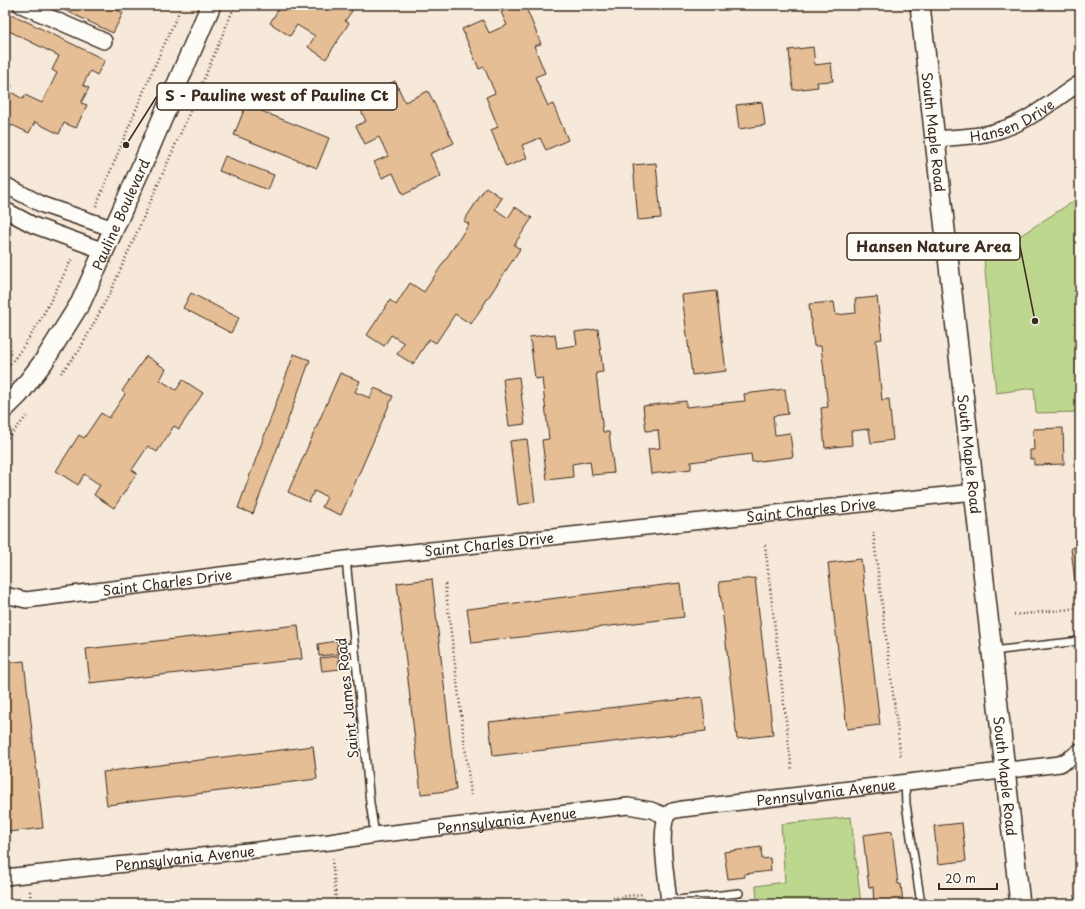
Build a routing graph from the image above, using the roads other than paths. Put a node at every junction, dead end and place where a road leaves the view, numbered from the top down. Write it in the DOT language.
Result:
graph roads {
  1 [pos="21,5"];
  2 [pos="211,5"];
  3 [pos="920,5"];
  4 [pos="104,41"];
  5 [pos="1080,83"];
  6 [pos="935,139"];
  7 [pos="5,185"];
  8 [pos="5,210"];
  9 [pos="114,229"];
  10 [pos="104,251"];
  11 [pos="5,408"];
  12 [pos="974,492"];
  13 [pos="346,559"];
  14 [pos="5,596"];
  15 [pos="1080,641"];
  16 [pos="355,647"];
  17 [pos="341,648"];
  18 [pos="992,651"];
  19 [pos="356,662"];
  20 [pos="343,663"];
  21 [pos="1080,751"];
  22 [pos="1005,770"];
  23 [pos="905,782"];
  24 [pos="666,816"];
  25 [pos="375,835"];
  26 [pos="5,877"];
  27 [pos="739,892"];
  28 [pos="669,902"];
  29 [pos="921,904"];
  30 [pos="1020,904"];
  1 -- 4 [label="street"];
  2 -- 9 [label="street, Pauline Boulevard"];
  3 -- 6 [label="street, South Maple Road"];
  5 -- 6 [label="street, Hansen Drive"];
  6 -- 12 [label="street, South Maple Road"];
  7 -- 9 [label="street"];
  8 -- 10 [label="street"];
  9 -- 10 [label="street, Pauline Boulevard"];
  10 -- 11 [label="street, Pauline Boulevard"];
  12 -- 13 [label="street, Saint Charles Drive"];
  12 -- 18 [label="street, South Maple Road"];
  13 -- 14 [label="street, Saint Charles Drive"];
  13 -- 16 [label="lane, Saint James Road"];
  15 -- 18 [label="lane"];
  16 -- 17 [label="lane"];
  16 -- 19 [label="lane, Saint James Road"];
  18 -- 22 [label="street, South Maple Road"];
  19 -- 20 [label="lane"];
  19 -- 25 [label="lane, Saint James Road"];
  21 -- 22 [label="street, Pennsylvania Avenue"];
  22 -- 23 [label="street, Pennsylvania Avenue"];
  22 -- 30 [label="street, South Maple Road"];
  23 -- 24 [label="street, Pennsylvania Avenue"];
  23 -- 29 [label="lane"];
  24 -- 25 [label="street, Pennsylvania Avenue"];
  24 -- 28 [label="street"];
  25 -- 26 [label="street, Pennsylvania Avenue"];
  27 -- 28 [label="lane"];
}
